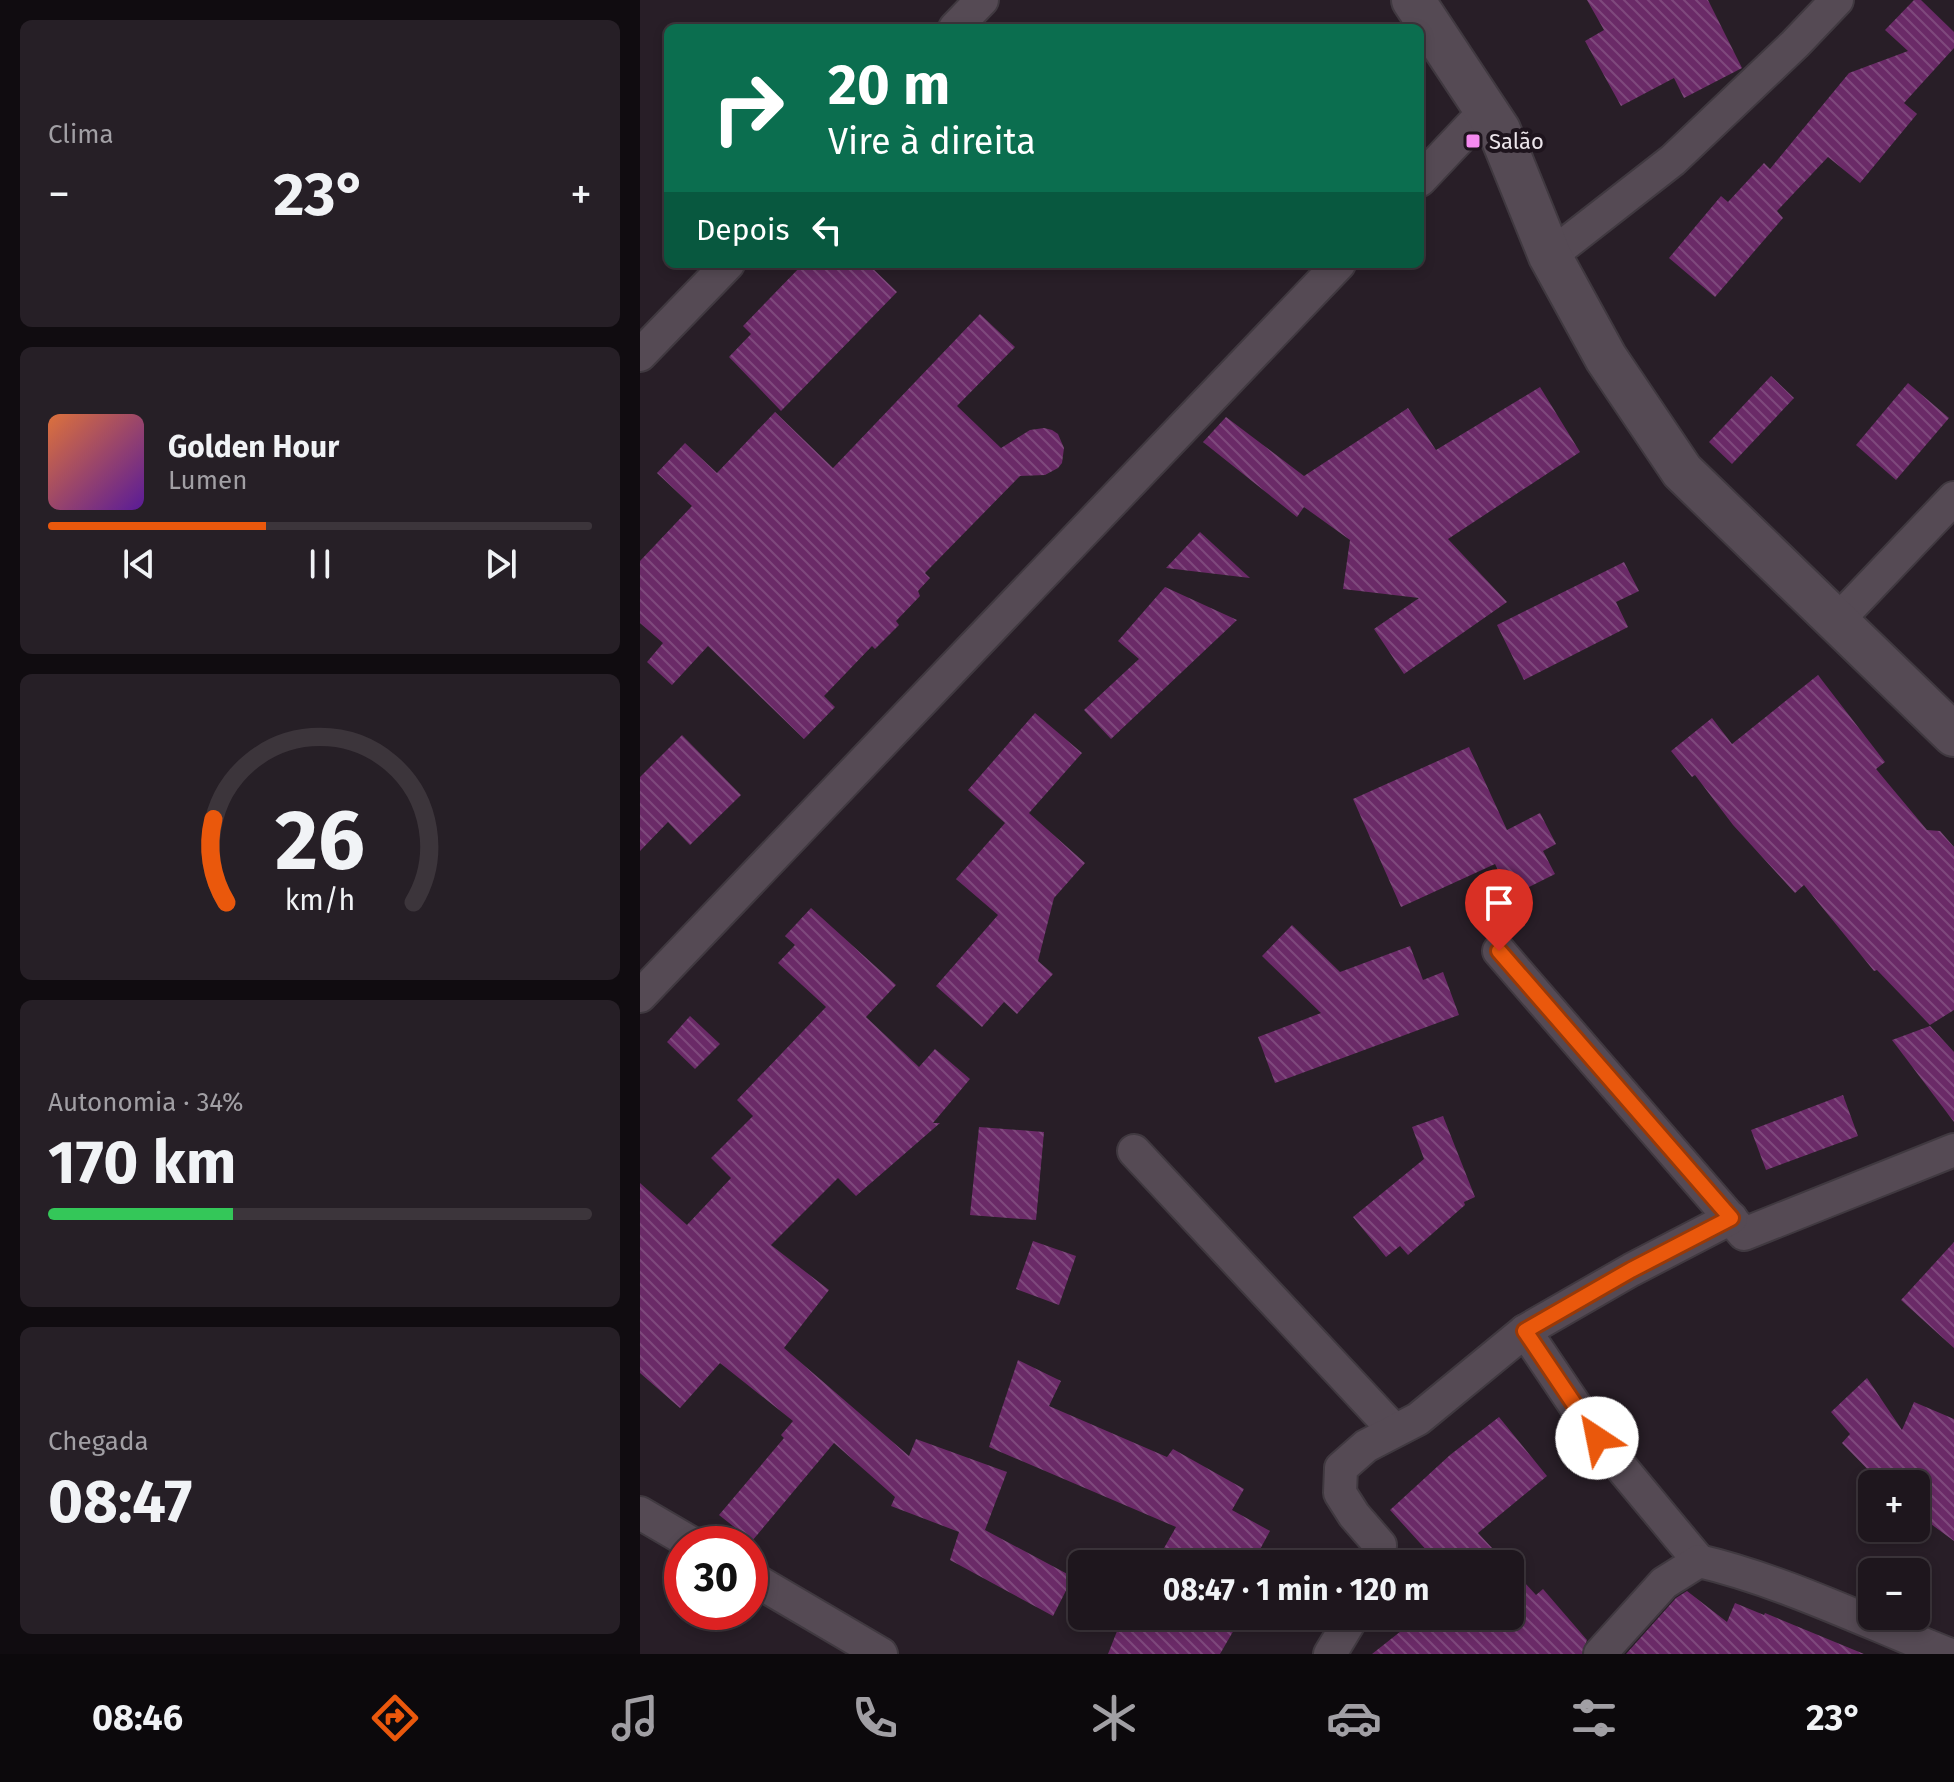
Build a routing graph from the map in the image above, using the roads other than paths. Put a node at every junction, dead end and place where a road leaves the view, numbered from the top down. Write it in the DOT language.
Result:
graph roads {
  1 [pos="982,0"];
  2 [pos="1413,0"];
  3 [pos="1837,0"];
  4 [pos="959,24"];
  5 [pos="1487,109"];
  6 [pos="1424,176"];
  7 [pos="1550,256"];
  8 [pos="724,268"];
  9 [pos="1335,268"];
  10 [pos="640,355"];
  11 [pos="1954,498"];
  12 [pos="1838,620"];
  13 [pos="1954,735"];
  14 [pos="1499,951"];
  15 [pos="640,996"];
  16 [pos="1954,1150"];
  17 [pos="1134,1151"];
  18 [pos="1731,1218"];
  19 [pos="1525,1331"];
  20 [pos="1394,1430"];
  21 [pos="640,1513"];
  22 [pos="664,1527"];
  23 [pos="1380,1550"];
  24 [pos="1699,1561"];
  25 [pos="768,1588"];
  26 [pos="1345,1630"];
  27 [pos="881,1654"];
  28 [pos="1330,1654"];
  29 [pos="1600,1654"];
  30 [pos="1948,1654"];
  1 -- 4 [label="street"];
  2 -- 5 [label="street"];
  3 -- 7 [label="street"];
  5 -- 6 [label="street"];
  5 -- 7 [label="street"];
  7 -- 12 [label="street"];
  8 -- 10 [label="street"];
  9 -- 15 [label="street"];
  11 -- 12 [label="street"];
  12 -- 13 [label="street"];
  14 -- 18 [label="street"];
  16 -- 18 [label="street"];
  17 -- 20 [label="street"];
  18 -- 19 [label="street"];
  19 -- 20 [label="street"];
  19 -- 24 [label="street"];
  20 -- 23 [label="street"];
  21 -- 22 [label="street"];
  24 -- 29 [label="street"];
  24 -- 30 [label="street"];
  25 -- 27 [label="street"];
  26 -- 28 [label="street"];
}
